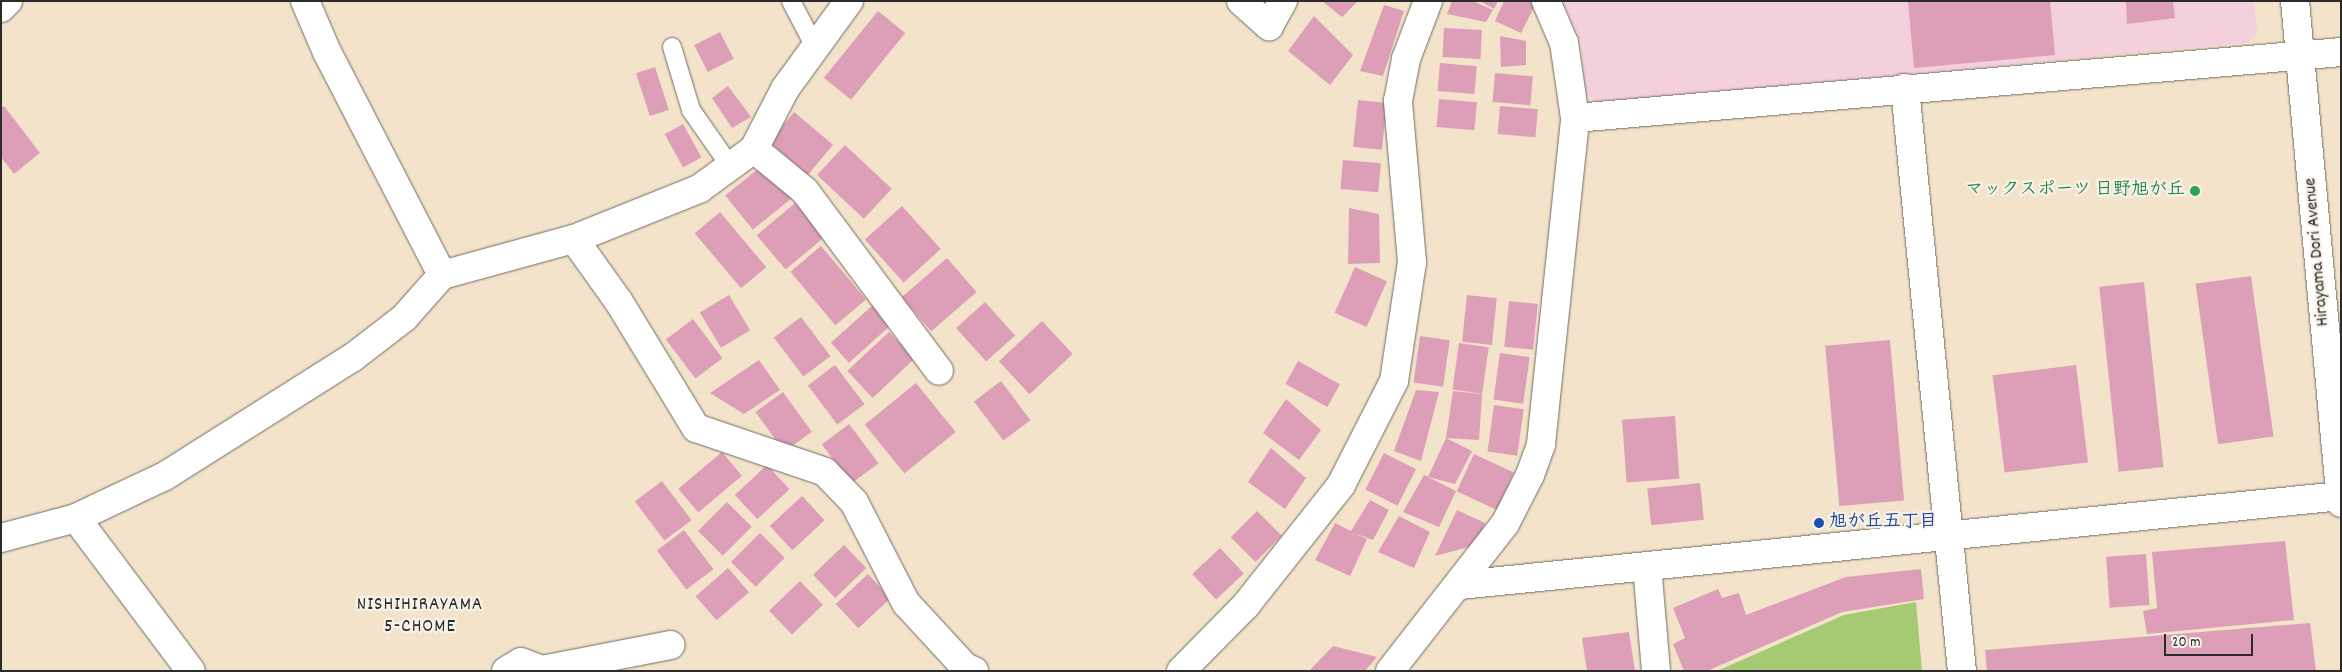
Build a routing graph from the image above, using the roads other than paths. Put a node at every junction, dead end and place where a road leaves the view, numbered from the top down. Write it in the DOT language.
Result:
graph roads {
  1 [pos="8,1"];
  2 [pos="304,1"];
  3 [pos="791,1"];
  4 [pos="849,1"];
  5 [pos="1241,1"];
  6 [pos="1283,1"];
  7 [pos="1428,1"];
  8 [pos="1546,1"];
  9 [pos="2295,1"];
  10 [pos="1,8"];
  11 [pos="672,47"];
  12 [pos="816,47"];
  13 [pos="2341,52"];
  14 [pos="2300,54"];
  15 [pos="1905,88"];
  16 [pos="1575,118"];
  17 [pos="754,149"];
  18 [pos="730,166"];
  19 [pos="574,239"];
  20 [pos="442,275"];
  21 [pos="939,371"];
  22 [pos="2340,496"];
  23 [pos="2341,503"];
  24 [pos="76,518"];
  25 [pos="1949,535"];
  26 [pos="1,538"];
  27 [pos="1647,566"];
  28 [pos="1460,585"];
  29 [pos="671,645"];
  30 [pos="190,671"];
  31 [pos="506,671"];
  32 [pos="974,671"];
  33 [pos="1181,671"];
  34 [pos="1390,671"];
  35 [pos="1656,671"];
  36 [pos="1962,671"];
  1 -- 10 [label="street"];
  2 -- 20 [label="street"];
  3 -- 12 [label="lane"];
  4 -- 12 [label="street"];
  5 -- 6 [label="street"];
  7 -- 33 [label="street"];
  8 -- 16 [label="street"];
  9 -- 14 [label="street, Hirayama Dori Avenue"];
  11 -- 18 [label="lane"];
  12 -- 17 [label="street"];
  13 -- 14 [label="street"];
  14 -- 15 [label="street"];
  14 -- 22 [label="street, Hirayama Dori Avenue"];
  15 -- 16 [label="street"];
  15 -- 25 [label="street"];
  16 -- 28 [label="street"];
  17 -- 18 [label="street"];
  17 -- 21 [label="street"];
  18 -- 19 [label="street"];
  19 -- 20 [label="street"];
  19 -- 32 [label="street"];
  20 -- 24 [label="street"];
  22 -- 23 [label="street, Hirayama Dori Avenue"];
  22 -- 25 [label="street"];
  24 -- 26 [label="street"];
  24 -- 30 [label="street"];
  25 -- 27 [label="street"];
  25 -- 36 [label="street"];
  27 -- 28 [label="street"];
  27 -- 35 [label="street"];
  28 -- 34 [label="street"];
  29 -- 31 [label="street"];
}
